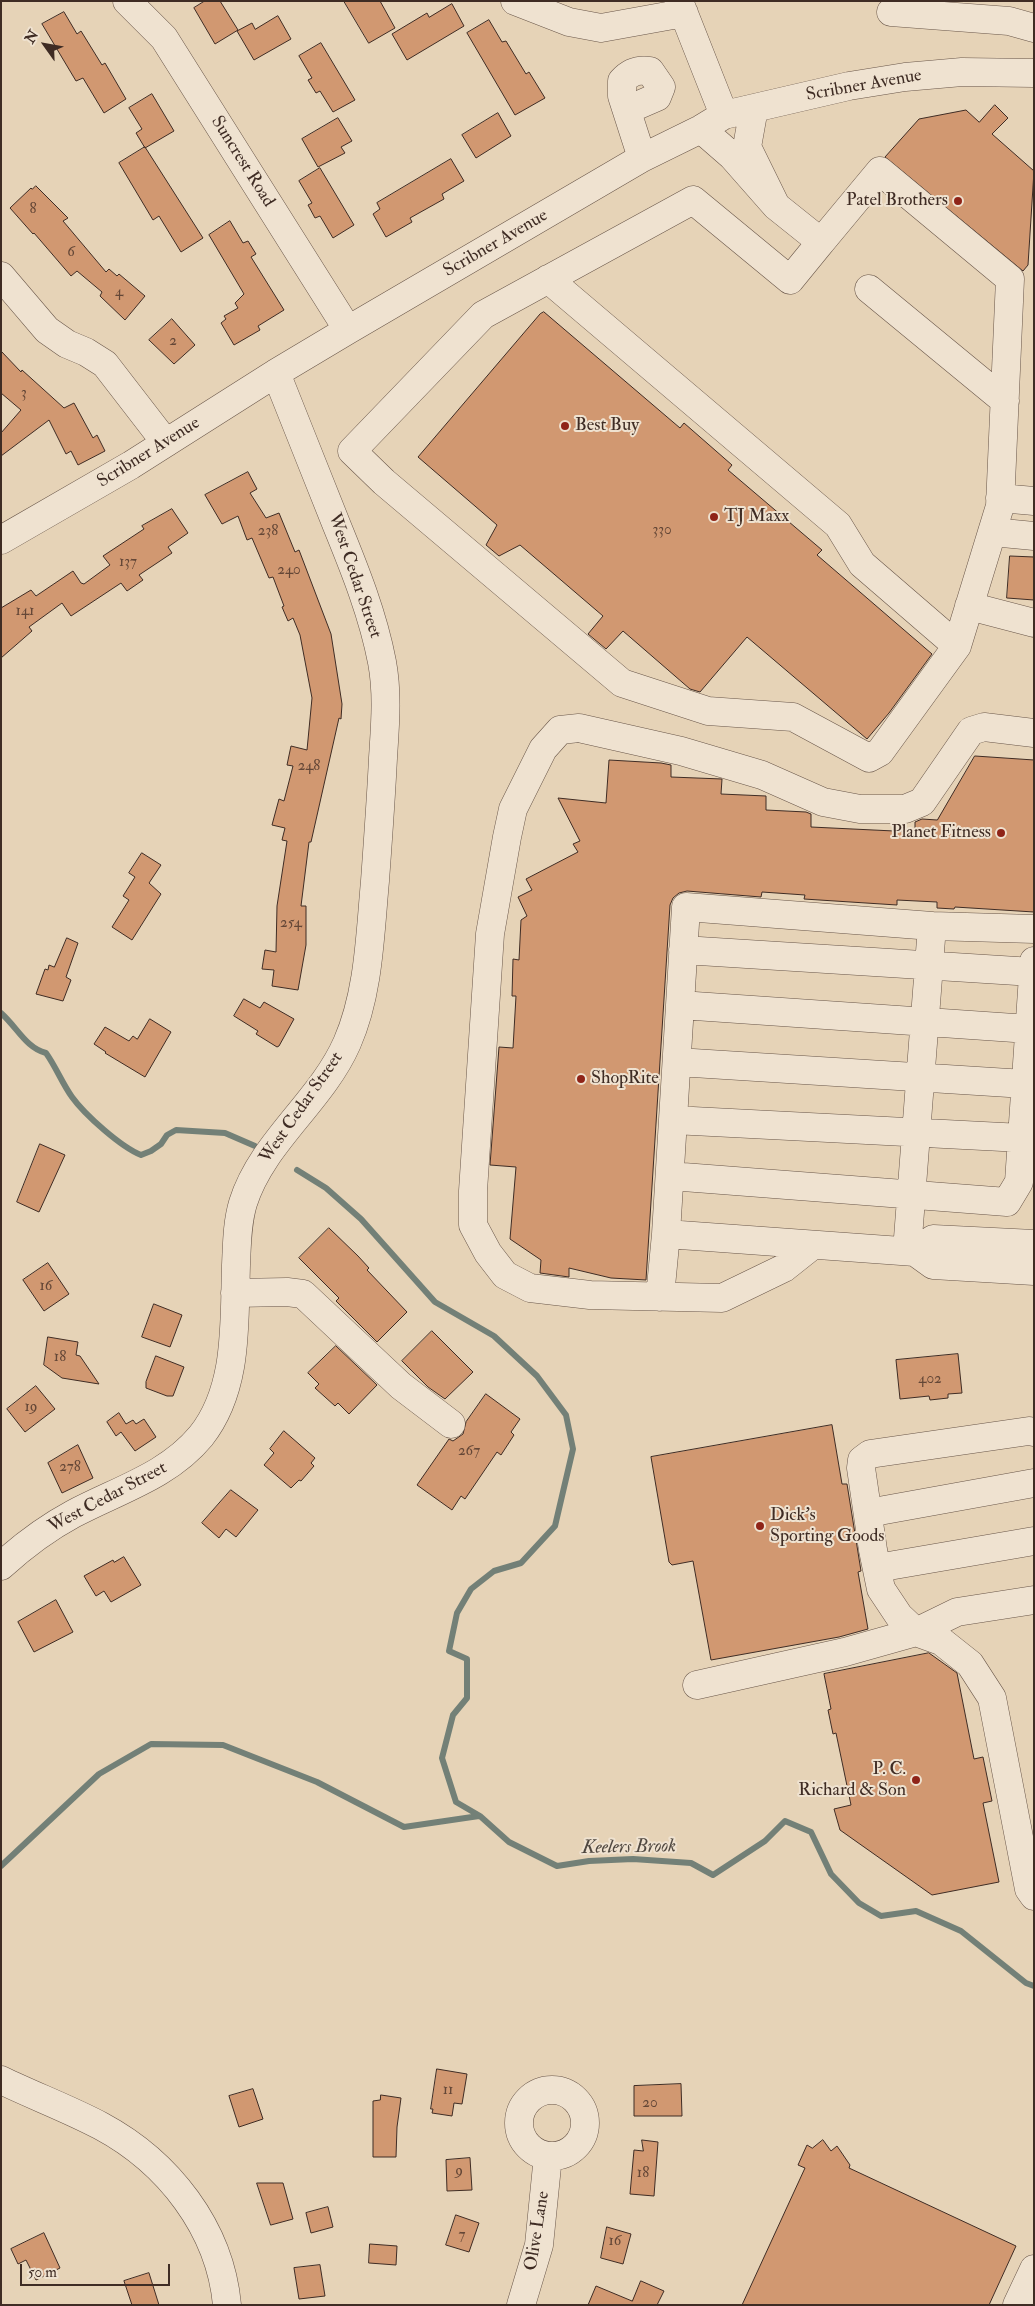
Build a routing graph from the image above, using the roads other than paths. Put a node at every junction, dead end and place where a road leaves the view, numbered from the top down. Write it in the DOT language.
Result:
graph roads {
  1 [pos="127,1"];
  2 [pos="514,1"];
  3 [pos="682,7"];
  4 [pos="979,10"];
  5 [pos="891,12"];
  6 [pos="1034,28"];
  7 [pos="1034,72"];
  8 [pos="754,108"];
  9 [pos="627,110"];
  10 [pos="724,115"];
  11 [pos="701,129"];
  12 [pos="642,158"];
  13 [pos="776,206"];
  14 [pos="821,242"];
  15 [pos="1,276"];
  16 [pos="548,279"];
  17 [pos="869,289"];
  18 [pos="348,330"];
  19 [pos="276,373"];
  20 [pos="1005,401"];
  21 [pos="166,444"];
  22 [pos="1000,498"];
  23 [pos="1034,501"];
  24 [pos="992,532"];
  25 [pos="1034,536"];
  26 [pos="1,540"];
  27 [pos="969,606"];
  28 [pos="1034,623"];
  29 [pos="957,646"];
  30 [pos="1034,733"];
  31 [pos="932,926"];
  32 [pos="1034,929"];
  33 [pos="683,950"];
  34 [pos="929,966"];
  35 [pos="1033,967"];
  36 [pos="680,1004"];
  37 [pos="925,1022"];
  38 [pos="1029,1028"];
  39 [pos="677,1062"];
  40 [pos="921,1077"];
  41 [pos="1025,1084"];
  42 [pos="673,1120"];
  43 [pos="916,1133"];
  44 [pos="1022,1138"];
  45 [pos="670,1176"];
  46 [pos="912,1195"];
  47 [pos="666,1234"];
  48 [pos="1034,1244"];
  49 [pos="813,1245"];
  50 [pos="911,1251"];
  51 [pos="1034,1271"];
  52 [pos="235,1293"];
  53 [pos="654,1296"];
  54 [pos="451,1424"];
  55 [pos="1034,1432"];
  56 [pos="1034,1483"];
  57 [pos="868,1513"];
  58 [pos="1034,1542"];
  59 [pos="1,1566"];
  60 [pos="877,1568"];
  61 [pos="1034,1600"];
  62 [pos="916,1632"];
  63 [pos="697,1684"];
  64 [pos="1027,1833"];
  65 [pos="1034,1896"];
  66 [pos="1,2080"];
  67 [pos="548,2156"];
  68 [pos="1034,2269"];
  69 [pos="227,2305"];
  70 [pos="521,2305"];
  71 [pos="1017,2305"];
  1 -- 18 [label="street, Suncrest Road"];
  2 -- 3 [label="street"];
  3 -- 10 [label="street"];
  4 -- 5 [label="street"];
  4 -- 6 [label="street"];
  7 -- 8 [label="street, Scribner Avenue"];
  8 -- 10 [label="street, Scribner Avenue"];
  8 -- 13 [label="street"];
  9 -- 12 [label="street"];
  10 -- 11 [label="street, Scribner Avenue"];
  11 -- 12 [label="street, Scribner Avenue"];
  11 -- 13 [label="street"];
  12 -- 18 [label="street, Scribner Avenue"];
  13 -- 14 [label="street"];
  14 -- 16 [label="street"];
  14 -- 20 [label="street"];
  15 -- 21 [label="street"];
  16 -- 29 [label="street"];
  16 -- 29 [label="street"];
  17 -- 20 [label="street"];
  18 -- 19 [label="street, Scribner Avenue"];
  19 -- 21 [label="street, Scribner Avenue"];
  19 -- 52 [label="street, West Cedar Street"];
  20 -- 22 [label="street"];
  21 -- 26 [label="street, Scribner Avenue"];
  22 -- 23 [label="street"];
  22 -- 24 [label="street"];
  24 -- 25 [label="street"];
  24 -- 27 [label="street"];
  27 -- 28 [label="street"];
  27 -- 29 [label="street"];
  30 -- 53 [label="street"];
  31 -- 32 [label="street"];
  31 -- 33 [label="street"];
  31 -- 34 [label="street"];
  33 -- 34 [label="street"];
  33 -- 36 [label="street"];
  34 -- 35 [label="street"];
  34 -- 37 [label="street"];
  35 -- 38 [label="street"];
  36 -- 37 [label="street"];
  36 -- 39 [label="street"];
  37 -- 38 [label="street"];
  37 -- 40 [label="street"];
  38 -- 41 [label="street"];
  39 -- 40 [label="street"];
  39 -- 42 [label="street"];
  40 -- 41 [label="street"];
  40 -- 43 [label="street"];
  41 -- 44 [label="street"];
  42 -- 43 [label="street"];
  42 -- 45 [label="street"];
  43 -- 44 [label="street"];
  43 -- 46 [label="street"];
  44 -- 46 [label="street"];
  45 -- 46 [label="street"];
  45 -- 47 [label="street"];
  46 -- 50 [label="street"];
  47 -- 49 [label="street"];
  47 -- 53 [label="street"];
  48 -- 50 [label="street"];
  49 -- 50 [label="street"];
  49 -- 53 [label="street"];
  50 -- 51 [label="street"];
  52 -- 54 [label="street"];
  52 -- 59 [label="street, West Cedar Street"];
  55 -- 57 [label="street"];
  56 -- 57 [label="street"];
  57 -- 60 [label="street"];
  58 -- 60 [label="street"];
  60 -- 62 [label="street"];
  61 -- 62 [label="street"];
  62 -- 63 [label="street"];
  62 -- 64 [label="street"];
  64 -- 65 [label="street"];
  66 -- 69 [label="street"];
  67 -- 70 [label="street, Olive Lane"];
  68 -- 71 [label="street"];
}
